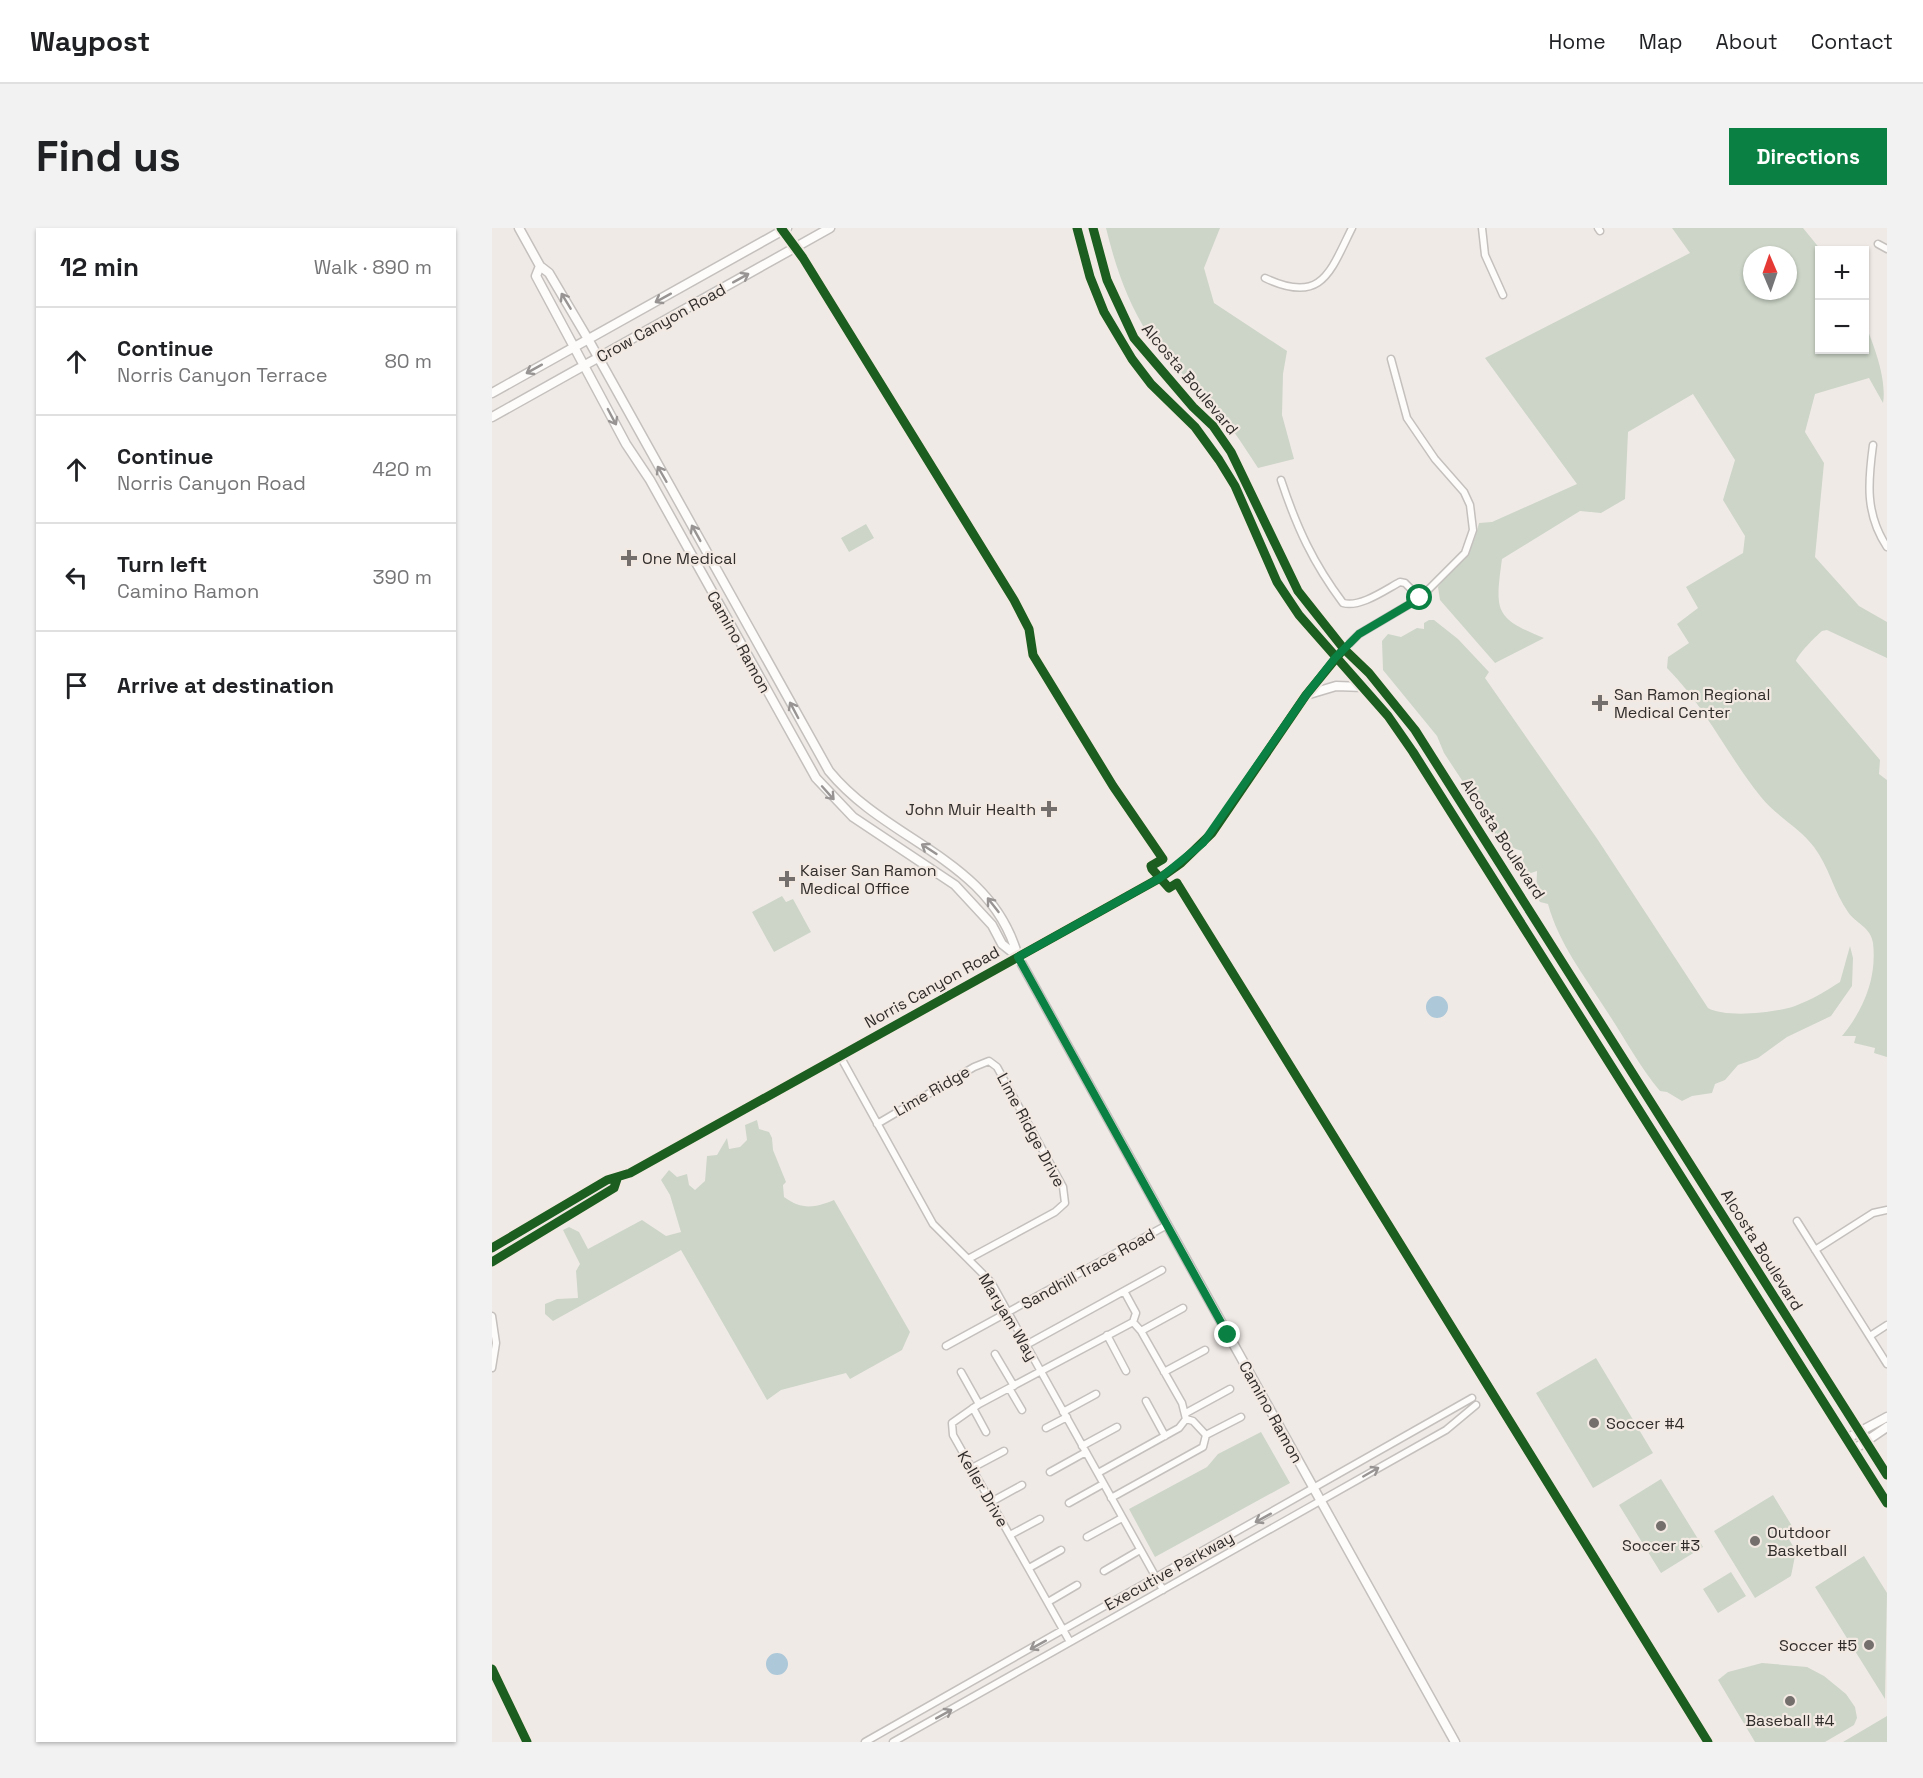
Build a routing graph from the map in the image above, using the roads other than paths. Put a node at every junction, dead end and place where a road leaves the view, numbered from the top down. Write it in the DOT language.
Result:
graph roads {
  1 [pos="519,228"];
  2 [pos="787,228"];
  3 [pos="830,228"];
  4 [pos="1077,228"];
  5 [pos="1093,228"];
  6 [pos="1352,228"];
  7 [pos="1482,228"];
  8 [pos="1878,244"];
  9 [pos="1887,249"];
  10 [pos="540,266"];
  11 [pos="1265,278"];
  12 [pos="1503,295"];
  13 [pos="588,339"];
  14 [pos="575,346"];
  15 [pos="599,358"];
  16 [pos="1391,359"];
  17 [pos="585,365"];
  18 [pos="492,393"];
  19 [pos="492,417"];
  20 [pos="1873,445"];
  21 [pos="1281,480"];
  22 [pos="1887,547"];
  23 [pos="1420,598"];
  24 [pos="1344,649"];
  25 [pos="1335,658"];
  26 [pos="1364,687"];
  27 [pos="1306,695"];
  28 [pos="1018,957"];
  29 [pos="840,1056"];
  30 [pos="989,1061"];
  31 [pos="877,1124"];
  32 [pos="617,1179"];
  33 [pos="1887,1210"];
  34 [pos="1797,1221"];
  35 [pos="1167,1225"];
  36 [pos="492,1248"];
  37 [pos="1815,1250"];
  38 [pos="970,1258"];
  39 [pos="492,1262"];
  40 [pos="1162,1270"];
  41 [pos="1124,1291"];
  42 [pos="1183,1308"];
  43 [pos="1008,1313"];
  44 [pos="492,1316"];
  45 [pos="1133,1322"];
  46 [pos="1887,1325"];
  47 [pos="1141,1331"];
  48 [pos="1107,1335"];
  49 [pos="1870,1336"];
  50 [pos="1026,1345"];
  51 [pos="946,1346"];
  52 [pos="1205,1350"];
  53 [pos="996,1354"];
  54 [pos="1887,1364"];
  55 [pos="492,1368"];
  56 [pos="1126,1371"];
  57 [pos="961,1372"];
  58 [pos="1041,1372"];
  59 [pos="1164,1372"];
  60 [pos="1012,1387"];
  61 [pos="1230,1389"];
  62 [pos="1096,1394"];
  63 [pos="1146,1401"];
  64 [pos="976,1406"];
  65 [pos="1022,1410"];
  66 [pos="1065,1415"];
  67 [pos="1186,1416"];
  68 [pos="1887,1416"];
  69 [pos="1241,1417"];
  70 [pos="1117,1426"];
  71 [pos="1887,1427"];
  72 [pos="1046,1428"];
  73 [pos="1860,1431"];
  74 [pos="986,1432"];
  75 [pos="1206,1435"];
  76 [pos="1165,1436"];
  77 [pos="1846,1439"];
  78 [pos="1866,1440"];
  79 [pos="1082,1446"];
  80 [pos="1853,1450"];
  81 [pos="1004,1451"];
  82 [pos="1086,1452"];
  83 [pos="972,1468"];
  84 [pos="1050,1472"];
  85 [pos="1098,1473"];
  86 [pos="1887,1475"];
  87 [pos="1103,1484"];
  88 [pos="1022,1485"];
  89 [pos="1314,1490"];
  90 [pos="1111,1498"];
  91 [pos="1320,1501"];
  92 [pos="991,1502"];
  93 [pos="1069,1503"];
  94 [pos="1887,1503"];
  95 [pos="1122,1518"];
  96 [pos="1040,1519"];
  97 [pos="1010,1536"];
  98 [pos="1087,1537"];
  99 [pos="1061,1550"];
  100 [pos="1140,1550"];
  101 [pos="1029,1568"];
  102 [pos="1104,1571"];
  103 [pos="1156,1578"];
  104 [pos="1077,1585"];
  105 [pos="1163,1590"];
  106 [pos="1048,1602"];
  107 [pos="1080,1621"];
  108 [pos="1063,1630"];
  109 [pos="1087,1633"];
  110 [pos="1070,1642"];
  111 [pos="492,1669"];
  112 [pos="527,1742"];
  113 [pos="865,1742"];
  114 [pos="893,1742"];
  115 [pos="1455,1742"];
  1 -- 10 [label="main road, Camino Ramon"];
  2 -- 13 [label="main road, Crow Canyon Road, one-way"];
  15 -- 3 [label="main road, Crow Canyon Road, one-way"];
  4 -- 25 [label="main road, Alcosta Boulevard"];
  5 -- 24 [label="main road, Alcosta Boulevard"];
  6 -- 11 [label="street"];
  7 -- 12 [label="street"];
  8 -- 9 [label="street"];
  13 -- 10 [label="main road, Camino Ramon, one-way"];
  10 -- 14 [label="main road, Camino Ramon"];
  13 -- 14 [label="main road, Crow Canyon Road"];
  13 -- 15 [label="main road, Camino Ramon"];
  14 -- 17 [label="main road, Camino Ramon"];
  14 -- 18 [label="main road, Crow Canyon Road, one-way"];
  15 -- 17 [label="main road, Crow Canyon Road"];
  28 -- 15 [label="main road, Camino Ramon, one-way"];
  16 -- 23 [label="street"];
  17 -- 19 [label="main road, Crow Canyon Road"];
  17 -- 28 [label="main road, Camino Ramon, one-way"];
  20 -- 22 [label="street"];
  21 -- 23 [label="street"];
  23 -- 24 [label="street"];
  24 -- 25 [label="main road, Norris Canyon Road"];
  24 -- 73 [label="main road, Alcosta Boulevard"];
  25 -- 26 [label="main road, Alcosta Boulevard"];
  25 -- 27 [label="main road, Norris Canyon Road"];
  26 -- 27 [label="main road"];
  26 -- 77 [label="main road, Alcosta Boulevard"];
  27 -- 28 [label="main road, Norris Canyon Road"];
  28 -- 29 [label="main road, Norris Canyon Road"];
  28 -- 35 [label="main road, Camino Ramon"];
  29 -- 31 [label="street, Maryam Way"];
  29 -- 32 [label="main road, Norris Canyon Road"];
  30 -- 31 [label="street, Lime Ridge"];
  30 -- 38 [label="street, Lime Ridge Drive"];
  31 -- 38 [label="street, Maryam Way"];
  32 -- 36 [label="main road, Norris Canyon Road"];
  32 -- 39 [label="main road, Norris Canyon Road"];
  33 -- 37 [label="street"];
  34 -- 37 [label="street"];
  35 -- 43 [label="street, Sandhill Trace Road"];
  35 -- 89 [label="main road, Camino Ramon"];
  37 -- 49 [label="street"];
  38 -- 43 [label="street, Maryam Way"];
  40 -- 41 [label="street"];
  41 -- 45 [label="street"];
  41 -- 50 [label="street"];
  42 -- 47 [label="street"];
  43 -- 50 [label="street, Maryam Way"];
  43 -- 51 [label="street, Sandhill Trace Road"];
  44 -- 55 [label="street"];
  45 -- 47 [label="street"];
  45 -- 48 [label="street, Keller Drive"];
  46 -- 49 [label="street"];
  47 -- 59 [label="street"];
  48 -- 56 [label="street"];
  48 -- 58 [label="street, Keller Drive"];
  49 -- 54 [label="street"];
  50 -- 58 [label="street, Maryam Way"];
  52 -- 59 [label="street"];
  53 -- 60 [label="street"];
  57 -- 64 [label="street"];
  58 -- 60 [label="street, Keller Drive"];
  58 -- 66 [label="street, Maryam Way"];
  59 -- 67 [label="street"];
  60 -- 64 [label="street, Keller Drive"];
  60 -- 65 [label="street"];
  61 -- 67 [label="street"];
  62 -- 66 [label="street"];
  63 -- 76 [label="street"];
  64 -- 74 [label="street"];
  64 -- 83 [label="street, Keller Drive"];
  66 -- 72 [label="street"];
  66 -- 79 [label="street, Maryam Way"];
  67 -- 75 [label="street"];
  67 -- 76 [label="street"];
  68 -- 73 [label="main road"];
  69 -- 75 [label="street"];
  70 -- 79 [label="street"];
  71 -- 78 [label="main road"];
  73 -- 77 [label="main road"];
  73 -- 78 [label="main road, Alcosta Boulevard"];
  75 -- 90 [label="street"];
  76 -- 85 [label="street"];
  77 -- 80 [label="main road, Alcosta Boulevard"];
  78 -- 80 [label="main road"];
  78 -- 86 [label="main road, Alcosta Boulevard"];
  79 -- 82 [label="street, Maryam Way"];
  80 -- 94 [label="main road, Alcosta Boulevard"];
  81 -- 83 [label="street"];
  82 -- 84 [label="street"];
  82 -- 85 [label="street, Maryam Way"];
  83 -- 92 [label="street, Keller Drive"];
  85 -- 87 [label="street, Maryam Way"];
  87 -- 90 [label="street, Maryam Way"];
  87 -- 93 [label="street"];
  88 -- 92 [label="street"];
  89 -- 91 [label="main road, Camino Ramon"];
  91 -- 89 [label="street, Executive Parkway, one-way"];
  89 -- 103 [label="street, Executive Parkway, one-way"];
  90 -- 95 [label="street, Maryam Way"];
  91 -- 105 [label="street, Executive Parkway"];
  91 -- 115 [label="main road, Camino Ramon"];
  92 -- 97 [label="street, Keller Drive"];
  95 -- 98 [label="street"];
  95 -- 100 [label="street, Maryam Way"];
  96 -- 97 [label="street"];
  97 -- 101 [label="street, Keller Drive"];
  99 -- 101 [label="street"];
  100 -- 102 [label="street"];
  100 -- 103 [label="street, Maryam Way"];
  101 -- 106 [label="street, Keller Drive"];
  103 -- 105 [label="street, Maryam Way"];
  103 -- 107 [label="street, Executive Parkway"];
  104 -- 106 [label="street"];
  105 -- 109 [label="street, Executive Parkway"];
  106 -- 108 [label="street, Keller Drive"];
  107 -- 108 [label="street, Executive Parkway"];
  107 -- 109 [label="street"];
  108 -- 110 [label="street, Keller Drive"];
  108 -- 113 [label="street, Executive Parkway, one-way"];
  109 -- 110 [label="street, Executive Parkway"];
  114 -- 110 [label="street, Executive Parkway, one-way"];
  111 -- 112 [label="street"];
}
